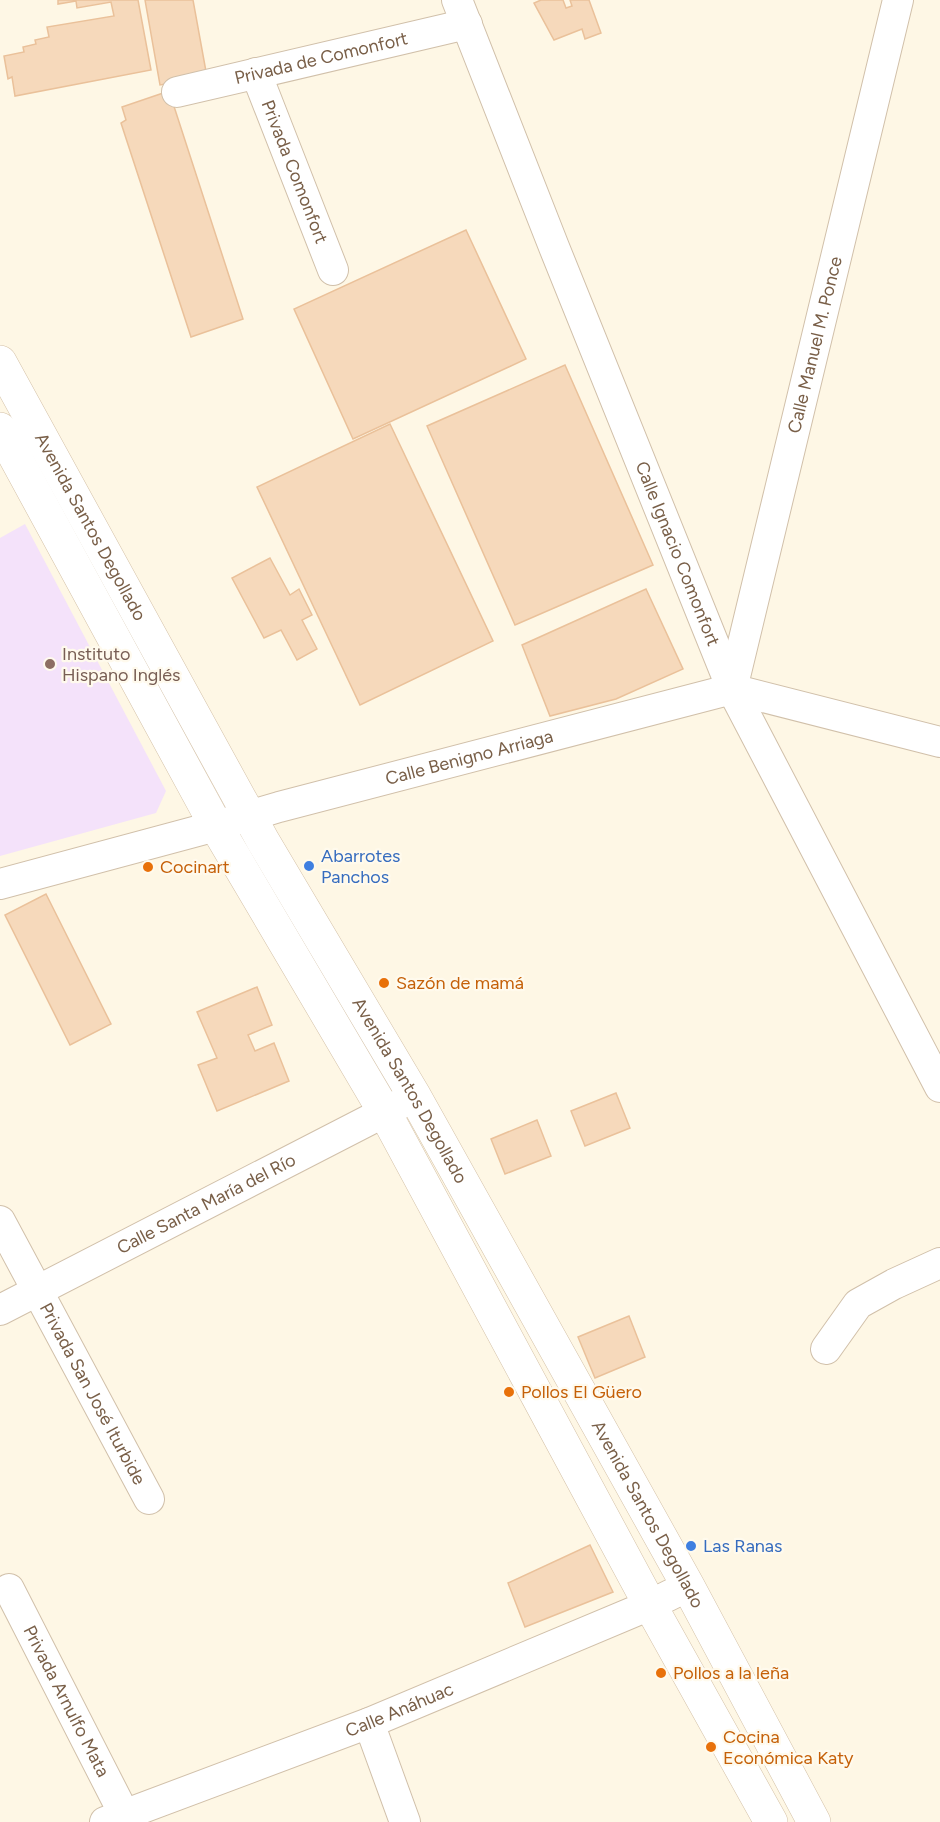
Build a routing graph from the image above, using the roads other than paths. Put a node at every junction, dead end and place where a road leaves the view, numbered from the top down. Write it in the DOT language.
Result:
graph roads {
  1 [pos="898,0"];
  2 [pos="462,12"];
  3 [pos="256,73"];
  4 [pos="177,92"];
  5 [pos="333,270"];
  6 [pos="0,362"];
  7 [pos="0,429"];
  8 [pos="732,689"];
  9 [pos="940,742"];
  10 [pos="249,816"];
  11 [pos="216,826"];
  12 [pos="0,884"];
  13 [pos="940,1087"];
  14 [pos="415,1097"];
  15 [pos="384,1111"];
  16 [pos="0,1221"];
  17 [pos="940,1263"];
  18 [pos="36,1290"];
  19 [pos="0,1310"];
  20 [pos="826,1349"];
  21 [pos="149,1499"];
  22 [pos="688,1586"];
  23 [pos="9,1589"];
  24 [pos="650,1605"];
  25 [pos="369,1723"];
  26 [pos="114,1818"];
  27 [pos="405,1822"];
  28 [pos="771,1822"];
  29 [pos="814,1822"];
  1 -- 8 [label="street, Calle Manuel M. Ponce"];
  2 -- 3 [label="street, Privada de Comonfort"];
  2 -- 8 [label="street, Calle Ignacio Comonfort"];
  3 -- 4 [label="street, Privada de Comonfort"];
  3 -- 5 [label="street, Privada Comonfort"];
  6 -- 10 [label="main road, Avenida Santos Degollado"];
  7 -- 11 [label="main road, Avenida Santos Degollado"];
  8 -- 9 [label="street, Calle Benigno Arriaga"];
  8 -- 10 [label="street, Calle Benigno Arriaga"];
  8 -- 13 [label="street, Calle Ignacio Comonfort"];
  10 -- 11 [label="street, Calle Benigno Arriaga"];
  10 -- 14 [label="main road, Avenida Santos Degollado"];
  11 -- 12 [label="street, Calle Benigno Arriaga"];
  11 -- 15 [label="main road, Avenida Santos Degollado"];
  14 -- 15 [label="street, Calle Santa María del Río"];
  14 -- 22 [label="main road, Avenida Santos Degollado"];
  15 -- 18 [label="street, Calle Santa María del Río"];
  15 -- 24 [label="main road, Avenida Santos Degollado"];
  16 -- 18 [label="street, Privada San José Iturbide"];
  17 -- 20 [label="street"];
  18 -- 19 [label="street, Calle Santa María del Río"];
  18 -- 21 [label="street, Privada San José Iturbide"];
  22 -- 24 [label="street, Calle Anáhuac"];
  22 -- 29 [label="main road, Avenida Santos Degollado"];
  23 -- 26 [label="street, Privada Arnulfo Mata"];
  24 -- 25 [label="street, Calle Anáhuac"];
  24 -- 28 [label="main road, Avenida Santos Degollado"];
  25 -- 26 [label="street, Calle Anáhuac"];
  25 -- 27 [label="street"];
}
